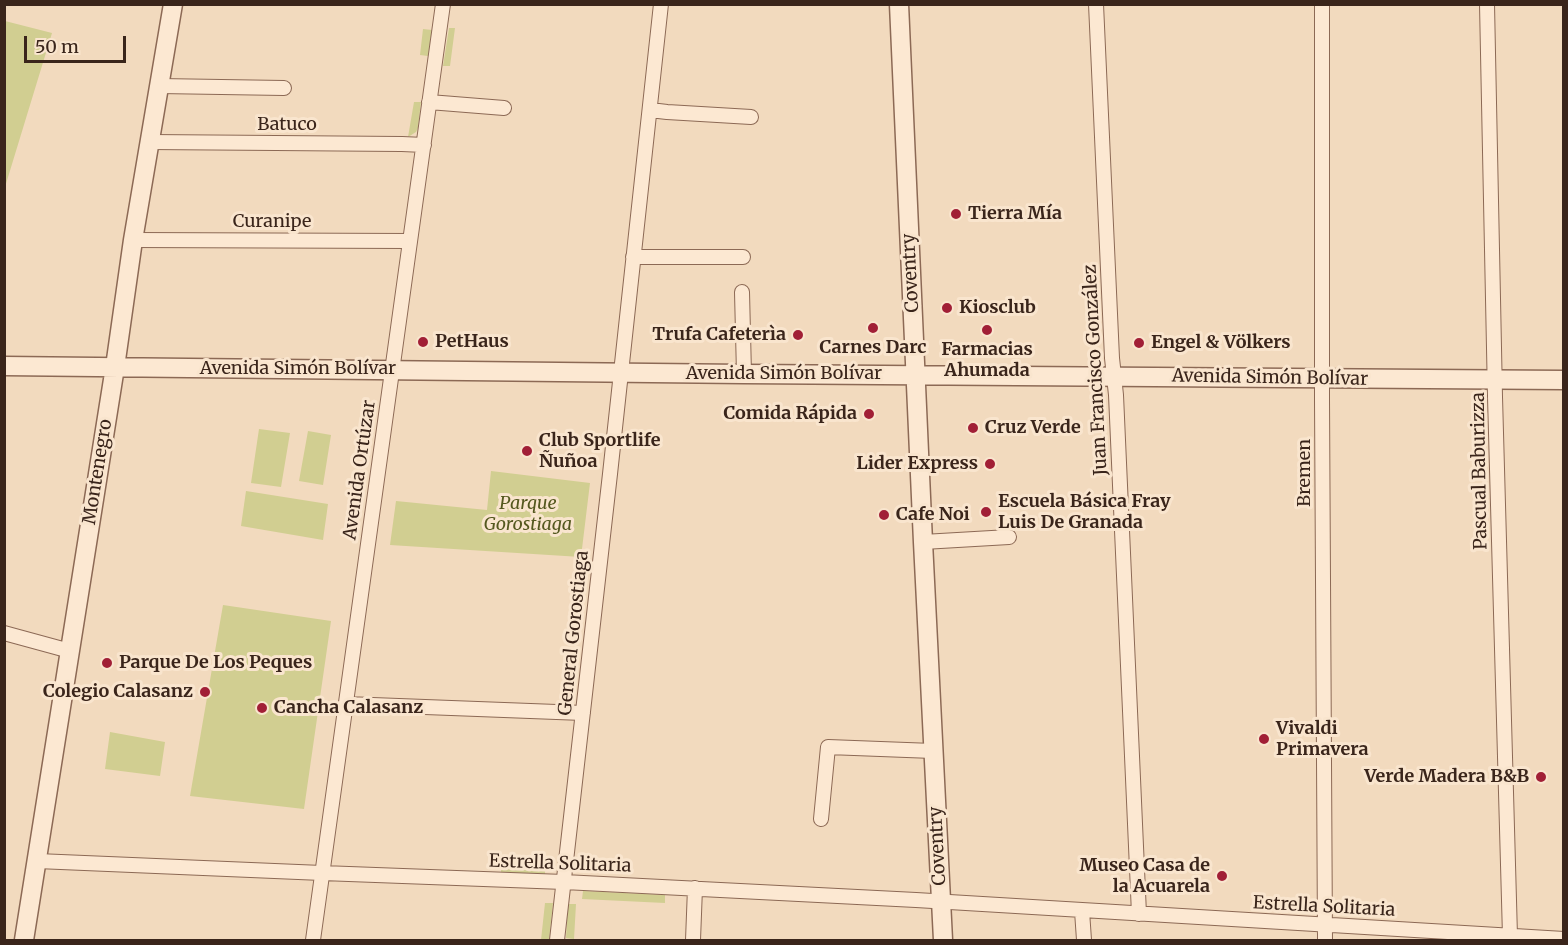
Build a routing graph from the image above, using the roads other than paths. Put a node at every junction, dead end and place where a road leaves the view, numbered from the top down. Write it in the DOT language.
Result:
graph roads {
  1 [pos="173,4"];
  2 [pos="443,4"];
  3 [pos="661,4"];
  4 [pos="899,4"];
  5 [pos="1096,4"];
  6 [pos="1322,4"];
  7 [pos="1487,4"];
  8 [pos="159,86"];
  9 [pos="284,88"];
  10 [pos="429,102"];
  11 [pos="504,108"];
  12 [pos="650,110"];
  13 [pos="751,117"];
  14 [pos="149,142"];
  15 [pos="424,145"];
  16 [pos="133,240"];
  17 [pos="410,241"];
  18 [pos="633,257"];
  19 [pos="743,257"];
  20 [pos="742,292"];
  21 [pos="4,366"];
  22 [pos="115,367"];
  23 [pos="392,369"];
  24 [pos="621,372"];
  25 [pos="744,374"];
  26 [pos="916,375"];
  27 [pos="1114,377"];
  28 [pos="1322,379"];
  29 [pos="1563,380"];
  30 [pos="1496,381"];
  31 [pos="1010,537"];
  32 [pos="923,542"];
  33 [pos="4,633"];
  34 [pos="70,651"];
  35 [pos="346,704"];
  36 [pos="583,713"];
  37 [pos="933,751"];
  38 [pos="821,819"];
  39 [pos="37,861"];
  40 [pos="322,873"];
  41 [pos="564,882"];
  42 [pos="696,888"];
  43 [pos="941,901"];
  44 [pos="1082,910"];
  45 [pos="1139,914"];
  46 [pos="1326,925"];
  47 [pos="1510,936"];
  48 [pos="1084,939"];
  49 [pos="1563,939"];
  50 [pos="24,940"];
  51 [pos="313,940"];
  52 [pos="557,940"];
  53 [pos="693,940"];
  54 [pos="943,940"];
  55 [pos="1325,940"];
  1 -- 8 [label="street, Montenegro"];
  2 -- 10 [label="street, Avenida Ortúzar"];
  3 -- 12 [label="street, General Gorostiaga"];
  4 -- 26 [label="street, Coventry"];
  5 -- 27 [label="street, Juan Francisco González"];
  6 -- 28 [label="street, Bremen"];
  7 -- 30 [label="street, Pascual Baburizza"];
  8 -- 9 [label="street"];
  8 -- 14 [label="street, Montenegro"];
  10 -- 11 [label="street"];
  10 -- 15 [label="street, Avenida Ortúzar"];
  12 -- 13 [label="street"];
  12 -- 18 [label="street, General Gorostiaga"];
  14 -- 15 [label="street, Batuco"];
  14 -- 16 [label="street, Montenegro"];
  15 -- 17 [label="street, Avenida Ortúzar"];
  16 -- 17 [label="street, Curanipe"];
  16 -- 22 [label="street, Montenegro"];
  17 -- 23 [label="street, Avenida Ortúzar"];
  18 -- 19 [label="street"];
  18 -- 24 [label="street, General Gorostiaga"];
  20 -- 25 [label="street"];
  21 -- 22 [label="street, Avenida Simón Bolívar"];
  22 -- 23 [label="street, Avenida Simón Bolívar"];
  22 -- 34 [label="street, Montenegro"];
  23 -- 24 [label="street, Avenida Simón Bolívar"];
  23 -- 35 [label="street, Avenida Ortúzar"];
  24 -- 25 [label="street, Avenida Simón Bolívar"];
  24 -- 36 [label="street, General Gorostiaga"];
  25 -- 26 [label="street, Avenida Simón Bolívar"];
  26 -- 27 [label="street, Avenida Simón Bolívar"];
  26 -- 32 [label="street, Coventry"];
  27 -- 28 [label="street, Avenida Simón Bolívar"];
  27 -- 45 [label="street, Juan Francisco González"];
  28 -- 30 [label="street, Avenida Simón Bolívar"];
  28 -- 46 [label="street, Bremen"];
  29 -- 30 [label="street, Avenida Simón Bolívar"];
  30 -- 47 [label="street, Pascual Baburizza"];
  31 -- 32 [label="street"];
  32 -- 37 [label="street, Coventry"];
  33 -- 34 [label="street"];
  34 -- 39 [label="street, Montenegro"];
  35 -- 36 [label="street"];
  35 -- 40 [label="street, Avenida Ortúzar"];
  36 -- 41 [label="street, General Gorostiaga"];
  37 -- 38 [label="street"];
  37 -- 43 [label="street, Coventry"];
  39 -- 40 [label="street, Estrella Solitaria"];
  39 -- 50 [label="street, Montenegro"];
  40 -- 41 [label="street, Estrella Solitaria"];
  40 -- 51 [label="street, Avenida Ortúzar"];
  41 -- 42 [label="street, Estrella Solitaria"];
  41 -- 52 [label="street, General Gorostiaga"];
  42 -- 43 [label="street, Estrella Solitaria"];
  42 -- 53 [label="street"];
  43 -- 44 [label="street, Estrella Solitaria"];
  43 -- 54 [label="street, Coventry"];
  44 -- 45 [label="street, Estrella Solitaria"];
  44 -- 48 [label="street"];
  45 -- 46 [label="street, Estrella Solitaria"];
  46 -- 47 [label="street, Estrella Solitaria"];
  46 -- 55 [label="street, Bremen"];
  47 -- 49 [label="street, Estrella Solitaria"];
}
